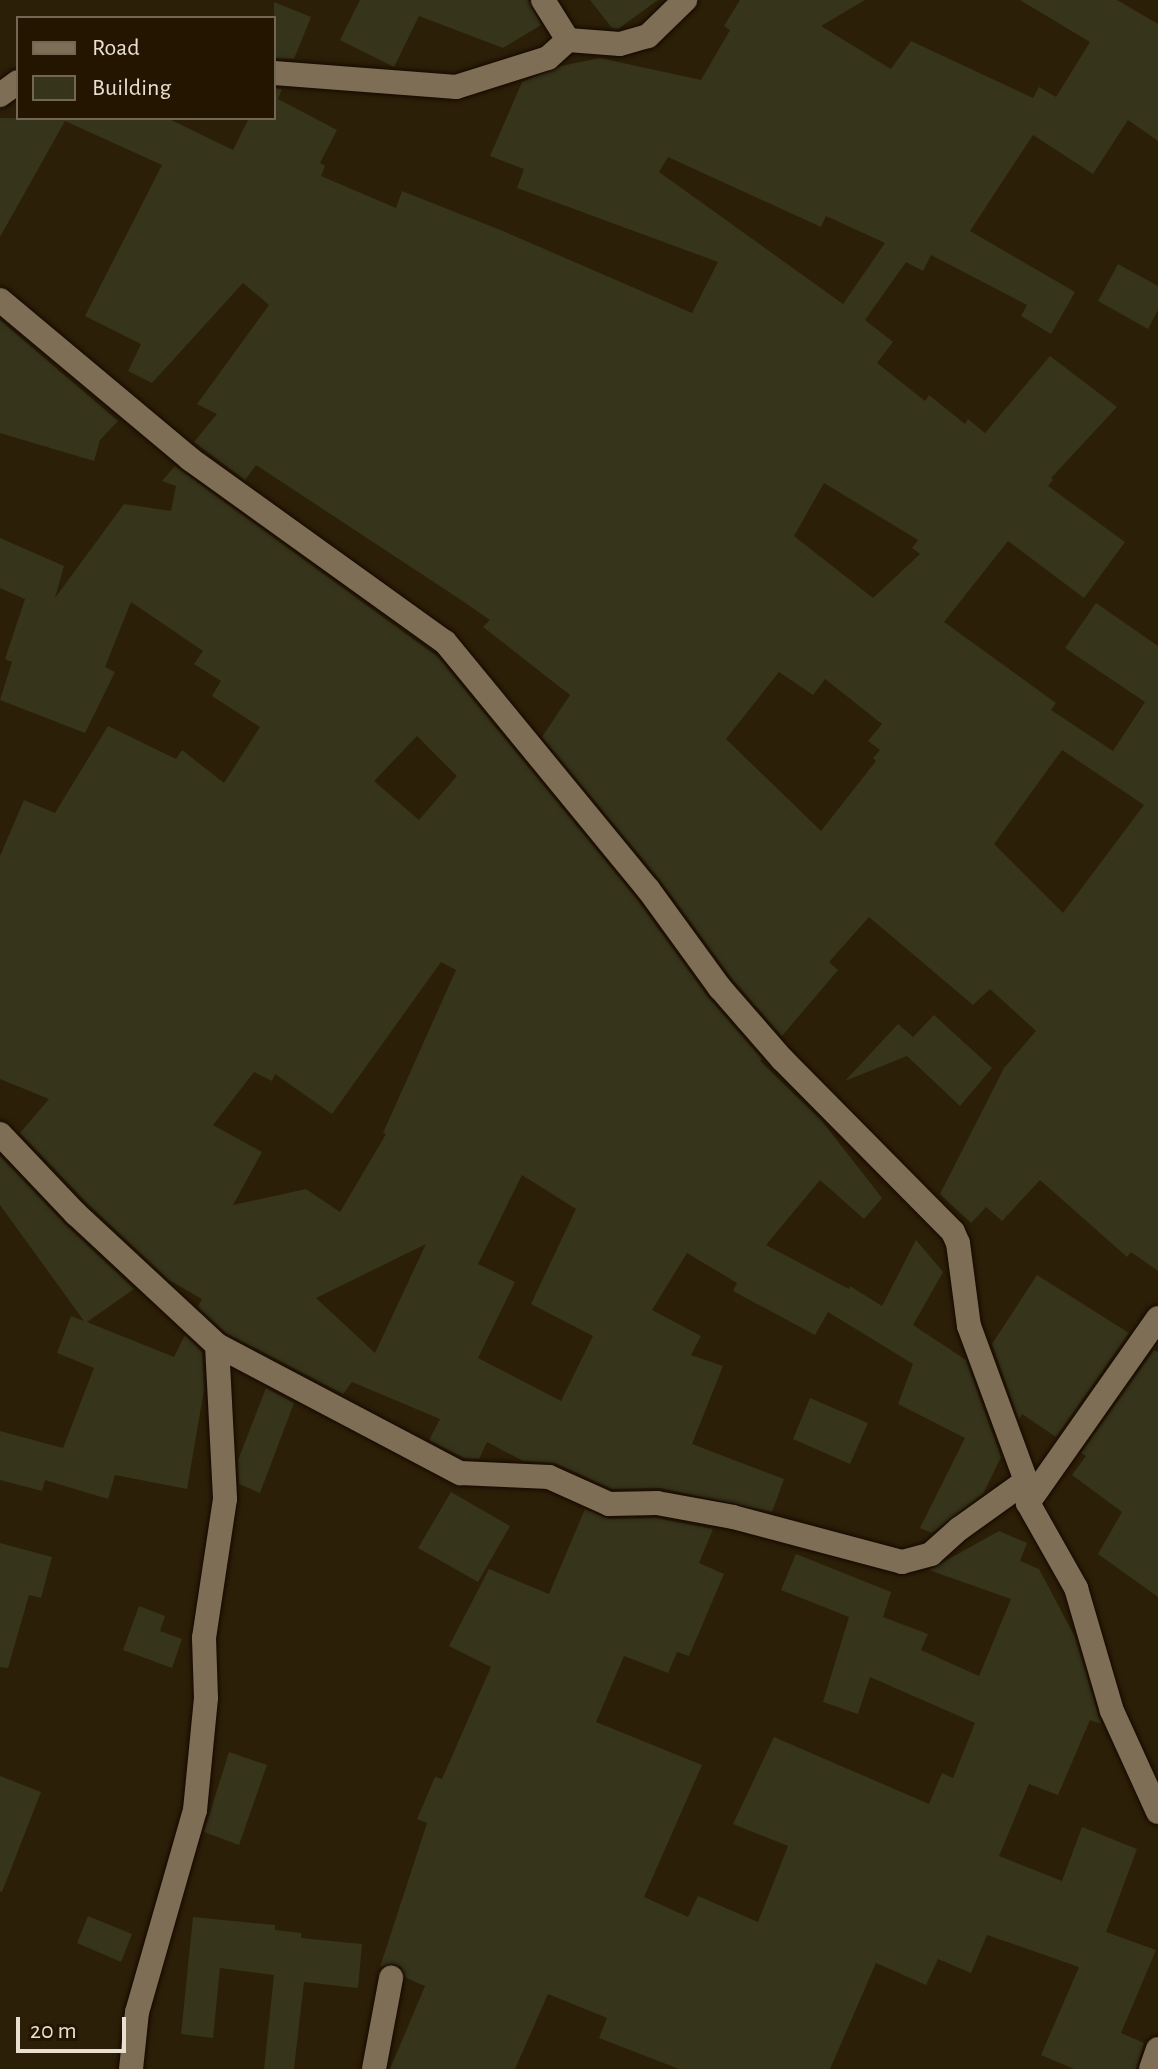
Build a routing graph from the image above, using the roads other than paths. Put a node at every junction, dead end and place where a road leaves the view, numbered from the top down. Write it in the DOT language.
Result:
graph roads {
  1 [pos="543,0"];
  2 [pos="685,0"];
  3 [pos="568,40"];
  4 [pos="276,73"];
  5 [pos="0,300"];
  6 [pos="0,1134"];
  7 [pos="1158,1318"];
  8 [pos="217,1345"];
  9 [pos="1027,1492"];
  10 [pos="1158,1812"];
  11 [pos="391,1978"];
  12 [pos="1158,2049"];
  13 [pos="131,2069"];
  14 [pos="374,2069"];
  15 [pos="1151,2069"];
  1 -- 3 [label="street"];
  2 -- 3 [label="street"];
  3 -- 4 [label="street"];
  5 -- 9 [label="street"];
  6 -- 8 [label="street"];
  7 -- 9 [label="street"];
  8 -- 9 [label="street"];
  8 -- 13 [label="street"];
  9 -- 10 [label="street"];
  11 -- 14 [label="street"];
  12 -- 15 [label="street"];
}
